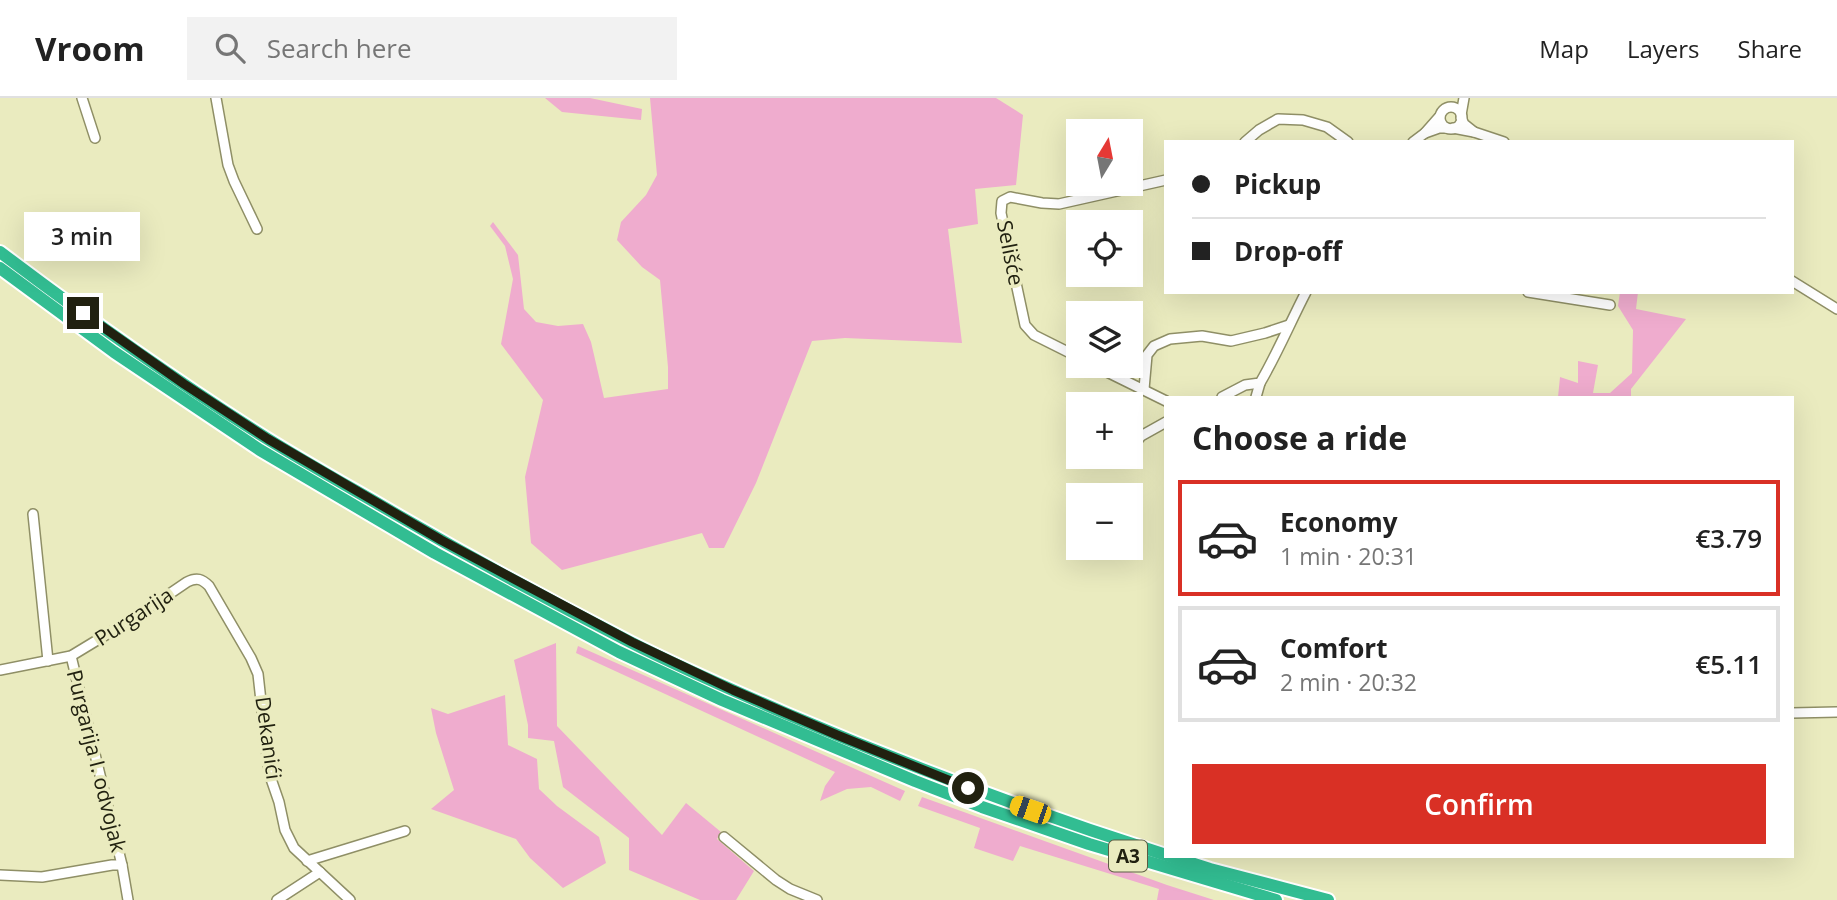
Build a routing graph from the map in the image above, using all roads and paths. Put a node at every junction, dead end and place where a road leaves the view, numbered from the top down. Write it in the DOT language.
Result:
graph roads {
  1 [pos="82,98"];
  2 [pos="216,98"];
  3 [pos="1457,98"];
  4 [pos="1464,98"];
  5 [pos="1450,107"];
  6 [pos="1440,116"];
  7 [pos="1461,116"];
  8 [pos="1450,128"];
  9 [pos="1424,132"];
  10 [pos="1474,132"];
  11 [pos="95,138"];
  12 [pos="1247,140"];
  13 [pos="1345,140"];
  14 [pos="1415,140"];
  15 [pos="1498,140"];
  16 [pos="1164,180"];
  17 [pos="257,229"];
  18 [pos="0,251"];
  19 [pos="0,268"];
  20 [pos="1794,282"];
  21 [pos="1305,294"];
  22 [pos="1541,294"];
  23 [pos="1610,305"];
  24 [pos="1837,309"];
  25 [pos="1289,325"];
  26 [pos="1066,351"];
  27 [pos="1121,378"];
  28 [pos="1260,383"];
  29 [pos="1144,389"];
  30 [pos="1224,396"];
  31 [pos="1256,396"];
  32 [pos="1164,400"];
  33 [pos="1164,423"];
  34 [pos="1143,435"];
  35 [pos="33,514"];
  36 [pos="187,582"];
  37 [pos="71,656"];
  38 [pos="48,661"];
  39 [pos="0,670"];
  40 [pos="1837,712"];
  41 [pos="1794,713"];
  42 [pos="405,831"];
  43 [pos="724,837"];
  44 [pos="1164,854"];
  45 [pos="1176,858"];
  46 [pos="307,861"];
  47 [pos="122,866"];
  48 [pos="320,872"];
  49 [pos="0,875"];
  50 [pos="128,900"];
  51 [pos="277,900"];
  52 [pos="350,900"];
  53 [pos="817,900"];
  54 [pos="1276,900"];
  55 [pos="1328,900"];
  1 -- 11 [label="street"];
  2 -- 17 [label="street"];
  3 -- 5 [label="street"];
  4 -- 7 [label="street"];
  5 -- 6 [label="street"];
  5 -- 7 [label="street"];
  6 -- 8 [label="street"];
  6 -- 9 [label="street"];
  7 -- 8 [label="street"];
  7 -- 10 [label="street"];
  8 -- 9 [label="street"];
  8 -- 10 [label="street"];
  9 -- 14 [label="street"];
  10 -- 15 [label="street"];
  12 -- 13 [label="street"];
  16 -- 26 [label="street, Selišće"];
  18 -- 44 [label="highway, A3"];
  19 -- 54 [label="highway, A3"];
  20 -- 24 [label="street"];
  21 -- 25 [label="street"];
  22 -- 23 [label="street"];
  25 -- 28 [label="street"];
  25 -- 29 [label="street"];
  27 -- 29 [label="street"];
  28 -- 30 [label="street"];
  28 -- 31 [label="street"];
  29 -- 32 [label="street"];
  33 -- 34 [label="street"];
  35 -- 38 [label="street"];
  36 -- 37 [label="street, Purgarija"];
  36 -- 46 [label="street, Dekanići"];
  37 -- 38 [label="street, Purgarija"];
  37 -- 47 [label="street, Purgarija I. odvojak"];
  38 -- 39 [label="street, Purgarija"];
  40 -- 41 [label="street"];
  42 -- 46 [label="street"];
  43 -- 53 [label="street"];
  45 -- 55 [label="highway, A3"];
  46 -- 48 [label="street, Dekanići"];
  47 -- 49 [label="street, Purgarija I. odvojak"];
  47 -- 50 [label="street, Purgarija I. odvojak"];
  48 -- 51 [label="street"];
  48 -- 52 [label="street, Dekanići"];
}
